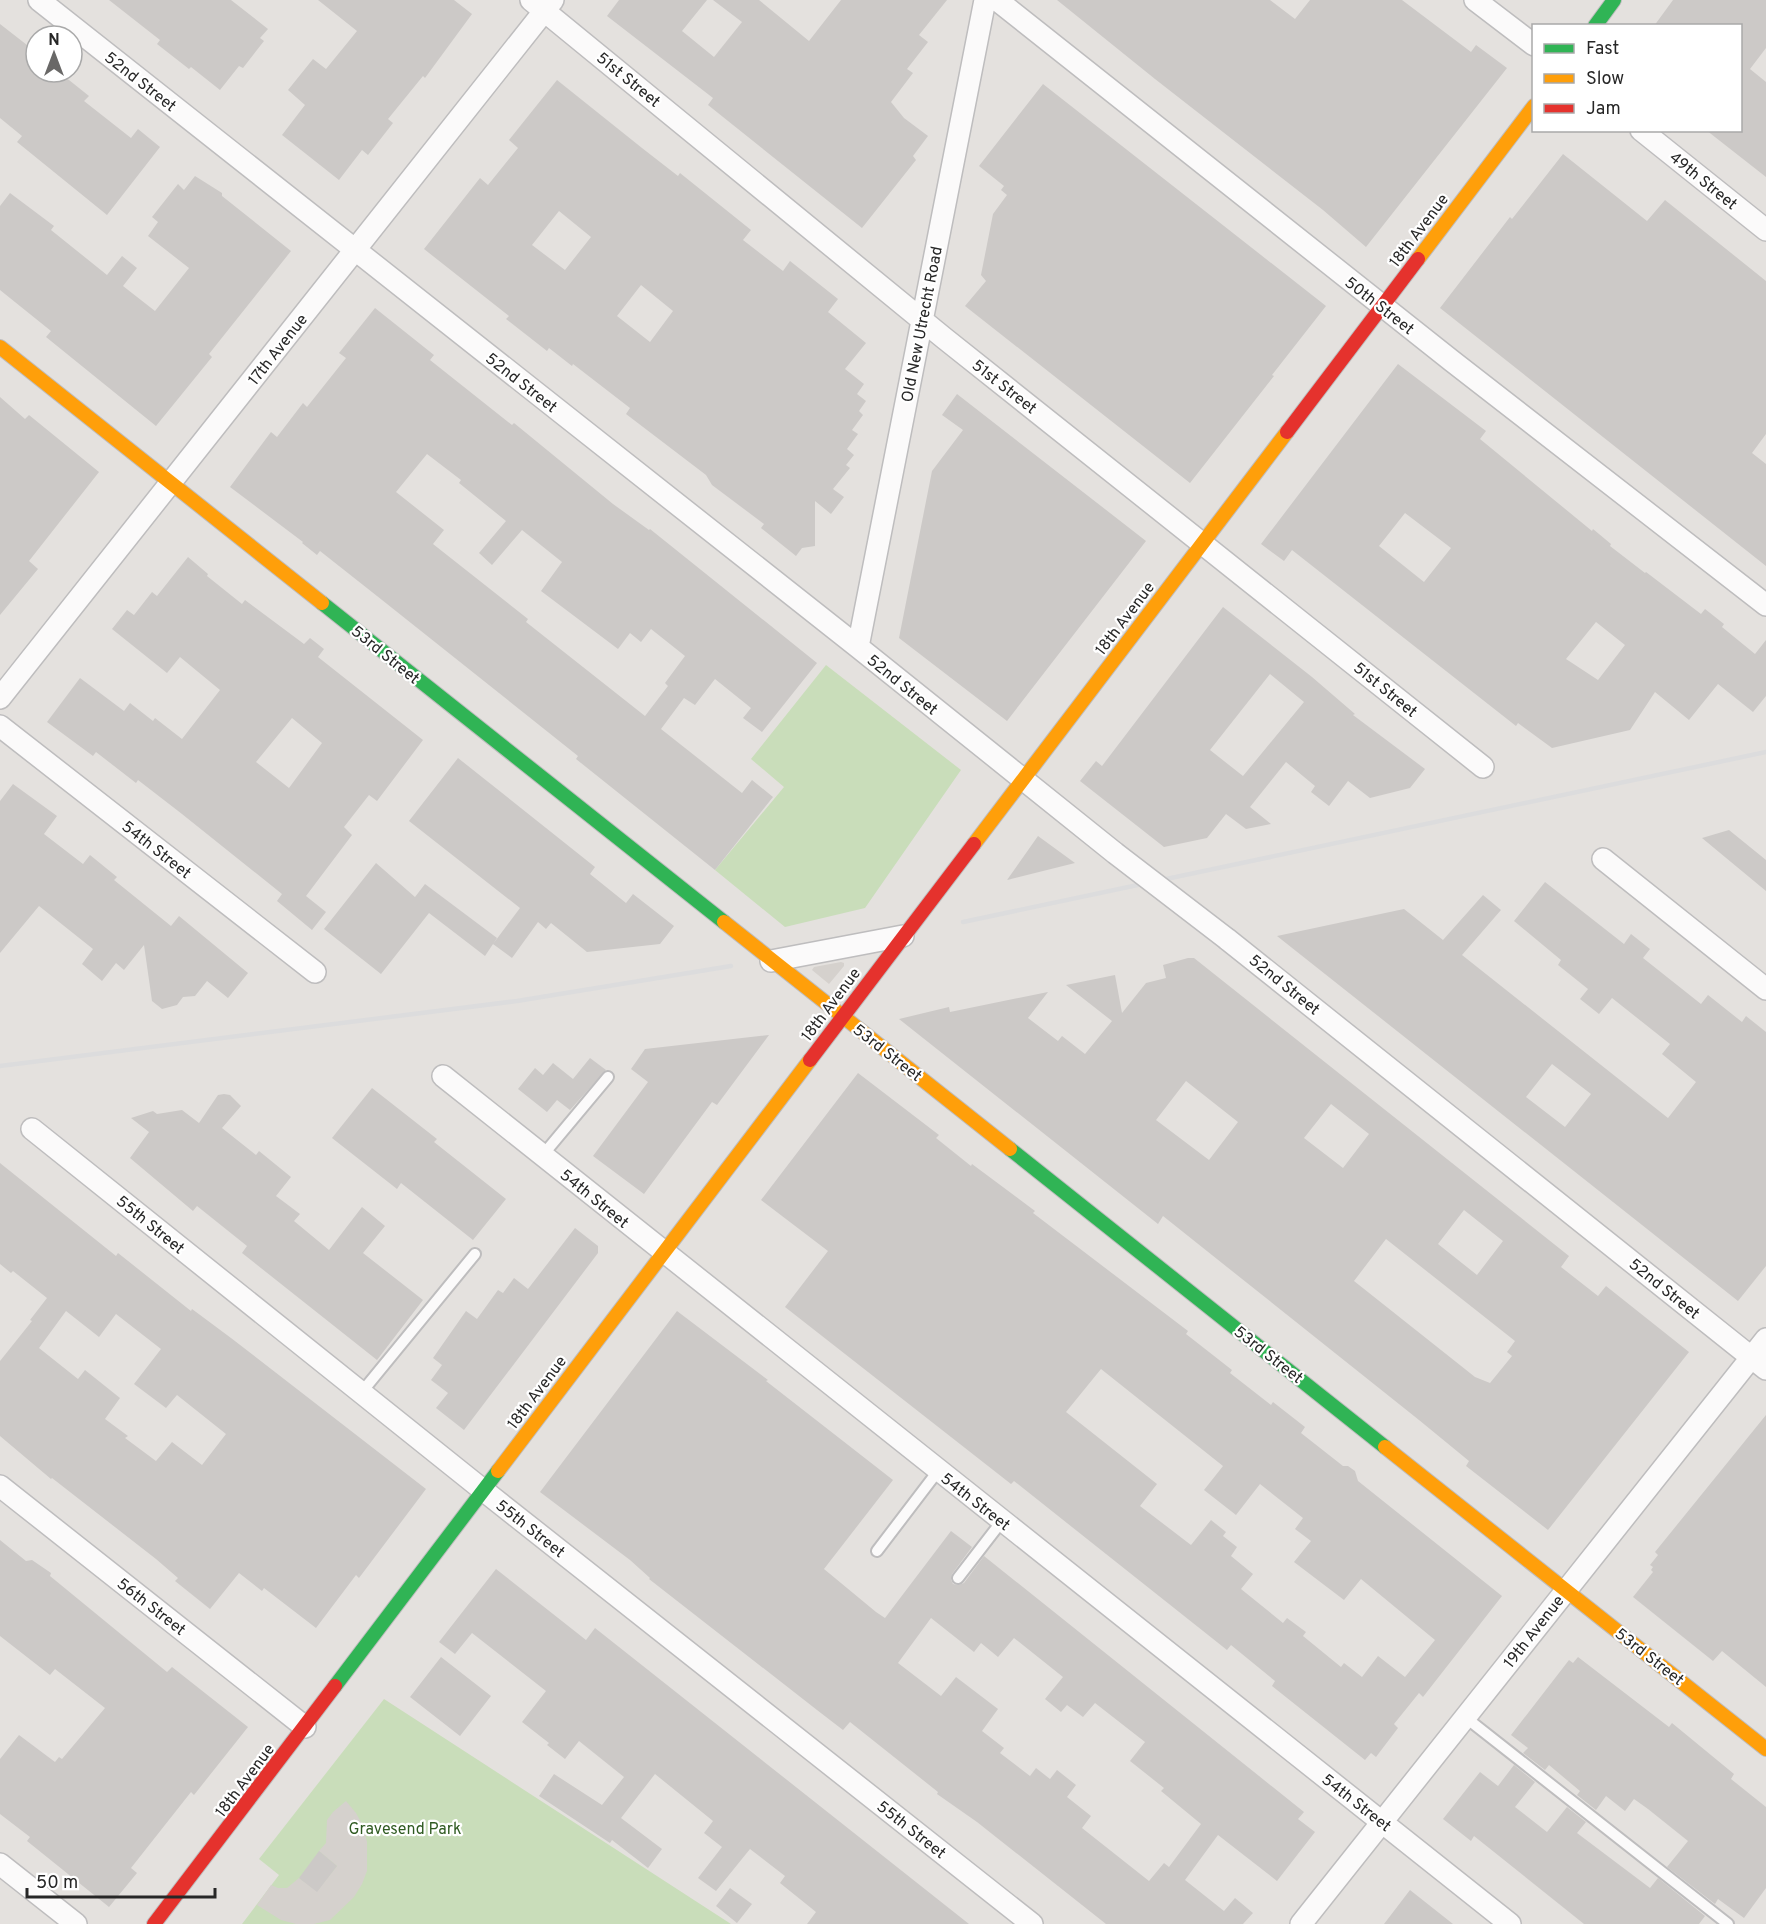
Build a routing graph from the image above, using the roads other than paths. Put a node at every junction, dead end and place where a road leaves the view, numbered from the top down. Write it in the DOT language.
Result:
graph roads {
  1 [pos="39,0"];
  2 [pos="985,0"];
  3 [pos="997,0"];
  4 [pos="1475,0"];
  5 [pos="1614,0"];
  6 [pos="543,4"];
  7 [pos="1596,24"];
  8 [pos="1532,44"];
  9 [pos="1532,107"];
  10 [pos="1644,132"];
  11 [pos="1766,230"];
  12 [pos="355,250"];
  13 [pos="1381,306"];
  14 [pos="922,320"];
  15 [pos="0,347"];
  16 [pos="171,483"];
  17 [pos="1202,542"];
  18 [pos="1766,605"];
  19 [pos="858,647"];
  20 [pos="0,698"];
  21 [pos="0,726"];
  22 [pos="1483,768"];
  23 [pos="1022,780"];
  24 [pos="1603,859"];
  25 [pos="903,936"];
  26 [pos="771,961"];
  27 [pos="315,972"];
  28 [pos="1766,988"];
  29 [pos="842,1016"];
  30 [pos="443,1076"];
  31 [pos="608,1077"];
  32 [pos="32,1129"];
  33 [pos="543,1156"];
  34 [pos="663,1253"];
  35 [pos="475,1254"];
  36 [pos="1766,1339"];
  37 [pos="1759,1363"];
  38 [pos="362,1393"];
  39 [pos="938,1471"];
  40 [pos="0,1486"];
  41 [pos="483,1490"];
  42 [pos="1002,1521"];
  43 [pos="877,1551"];
  44 [pos="958,1578"];
  45 [pos="1566,1590"];
  46 [pos="1465,1717"];
  47 [pos="305,1727"];
  48 [pos="1766,1749"];
  49 [pos="1381,1822"];
  50 [pos="0,1864"];
  51 [pos="76,1924"];
  52 [pos="154,1924"];
  53 [pos="1032,1924"];
  54 [pos="1301,1924"];
  55 [pos="1510,1924"];
  56 [pos="1728,1924"];
  1 -- 12 [label="street, 52nd Street"];
  2 -- 14 [label="street, Old New Utrecht Road"];
  3 -- 13 [label="street, 50th Street"];
  4 -- 8 [label="street"];
  5 -- 7 [label="street"];
  6 -- 12 [label="street, 17th Avenue"];
  6 -- 14 [label="street, 51st Street"];
  9 -- 13 [label="street, 18th Avenue"];
  10 -- 11 [label="street, 49th Street"];
  12 -- 16 [label="street, 17th Avenue"];
  12 -- 19 [label="street, 52nd Street"];
  13 -- 17 [label="street, 18th Avenue"];
  13 -- 18 [label="street, 50th Street"];
  14 -- 17 [label="street, 51st Street"];
  14 -- 19 [label="street, Old New Utrecht Road"];
  15 -- 16 [label="street, 53rd Street"];
  16 -- 20 [label="street, 17th Avenue"];
  16 -- 26 [label="street, 53rd Street"];
  17 -- 22 [label="street, 51st Street"];
  17 -- 23 [label="street, 18th Avenue"];
  19 -- 23 [label="street, 52nd Street"];
  21 -- 27 [label="street, 54th Street"];
  23 -- 25 [label="street, 18th Avenue"];
  23 -- 37 [label="street, 52nd Street, bridge"];
  24 -- 28 [label="street"];
  25 -- 26 [label="street"];
  25 -- 29 [label="street, 18th Avenue"];
  26 -- 29 [label="street, 53rd Street"];
  29 -- 34 [label="street, 18th Avenue"];
  29 -- 45 [label="street, 53rd Street"];
  30 -- 33 [label="street, 54th Street"];
  31 -- 33 [label="lane"];
  32 -- 38 [label="street, 55th Street"];
  33 -- 34 [label="street, 54th Street"];
  34 -- 39 [label="street, 54th Street"];
  34 -- 41 [label="street, 18th Avenue"];
  35 -- 38 [label="lane"];
  36 -- 37 [label="street, 19th Avenue"];
  37 -- 45 [label="street, 19th Avenue"];
  38 -- 41 [label="street, 55th Street"];
  39 -- 42 [label="street, 54th Street"];
  39 -- 43 [label="lane"];
  40 -- 47 [label="street, 56th Street"];
  41 -- 47 [label="street, 18th Avenue"];
  41 -- 53 [label="street, 55th Street"];
  42 -- 44 [label="lane"];
  42 -- 49 [label="street, 54th Street"];
  45 -- 46 [label="street, 19th Avenue"];
  45 -- 48 [label="street, 53rd Street"];
  46 -- 49 [label="street, 19th Avenue"];
  46 -- 56 [label="lane"];
  47 -- 52 [label="street, 18th Avenue"];
  49 -- 54 [label="street, 19th Avenue"];
  49 -- 55 [label="street, 54th Street"];
  50 -- 51 [label="street"];
}
